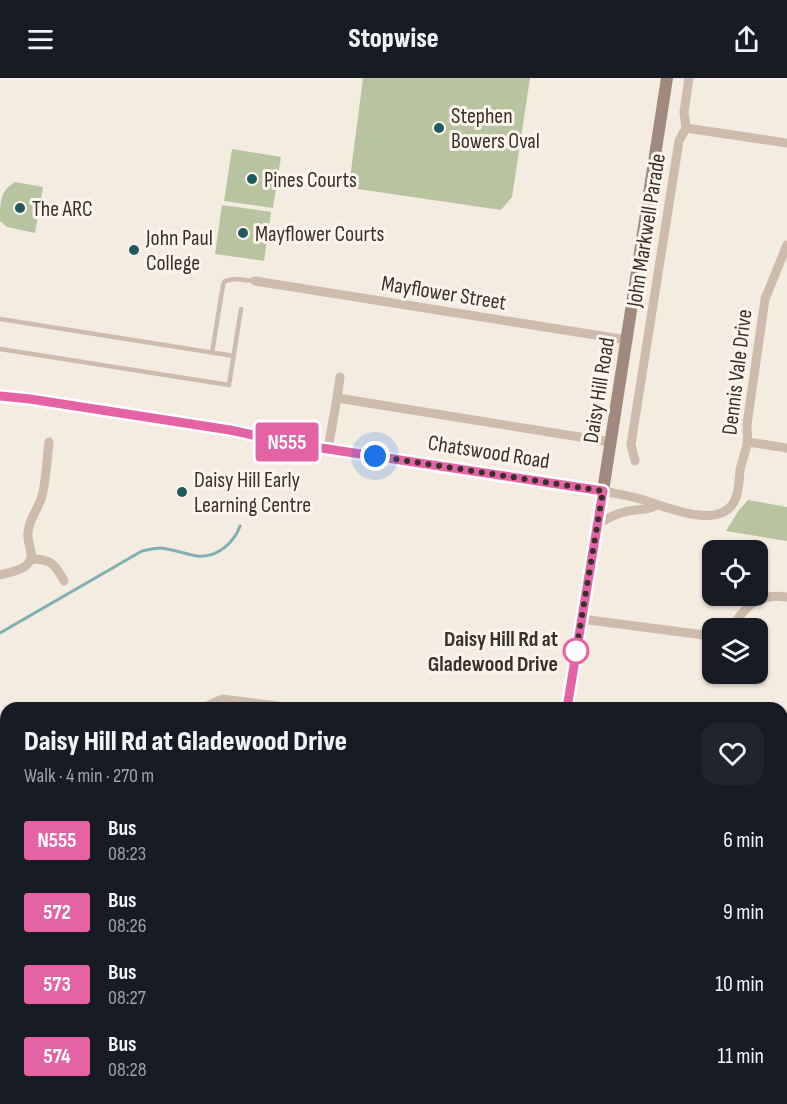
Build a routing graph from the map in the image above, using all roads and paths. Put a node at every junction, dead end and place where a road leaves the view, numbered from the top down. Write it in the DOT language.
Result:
graph roads {
  1 [pos="668,78"];
  2 [pos="689,78"];
  3 [pos="686,128"];
  4 [pos="787,143"];
  5 [pos="787,245"];
  6 [pos="255,281"];
  7 [pos="241,309"];
  8 [pos="0,319"];
  9 [pos="627,340"];
  10 [pos="0,349"];
  11 [pos="212,353"];
  12 [pos="234,356"];
  13 [pos="340,377"];
  14 [pos="0,391"];
  15 [pos="0,396"];
  16 [pos="337,398"];
  17 [pos="30,399"];
  18 [pos="49,442"];
  19 [pos="611,442"];
  20 [pos="748,442"];
  21 [pos="787,448"];
  22 [pos="328,449"];
  23 [pos="635,461"];
  24 [pos="603,491"];
  25 [pos="656,505"];
  26 [pos="733,505"];
  27 [pos="598,524"];
  28 [pos="31,559"];
  29 [pos="0,574"];
  30 [pos="64,581"];
  31 [pos="787,597"];
  32 [pos="738,618"];
  33 [pos="581,619"];
  34 [pos="702,635"];
  35 [pos="215,702"];
  36 [pos="251,702"];
  37 [pos="568,702"];
  1 -- 9 [label="main road, Daisy Hill Road"];
  2 -- 3 [label="street, John Markwell Parade"];
  3 -- 4 [label="street"];
  3 -- 23 [label="street, John Markwell Parade"];
  5 -- 20 [label="street, Dennis Vale Drive"];
  6 -- 9 [label="street, Mayflower Street"];
  6 -- 11 [label="lane"];
  7 -- 12 [label="lane"];
  8 -- 11 [label="lane"];
  9 -- 19 [label="main road, Daisy Hill Road"];
  10 -- 12 [label="lane"];
  11 -- 12 [label="lane"];
  13 -- 16 [label="street"];
  14 -- 17 [label="main road, Chatswood Road"];
  15 -- 17 [label="main road, Chatswood Road"];
  16 -- 19 [label="street"];
  16 -- 22 [label="street"];
  17 -- 22 [label="main road, Chatswood Road"];
  18 -- 28 [label="street"];
  19 -- 24 [label="main road, Daisy Hill Road"];
  20 -- 21 [label="street"];
  20 -- 26 [label="street, Dennis Vale Drive"];
  22 -- 24 [label="main road, Chatswood Road"];
  24 -- 25 [label="street, Chatswood Road"];
  24 -- 27 [label="street, Daisy Hill Road"];
  25 -- 26 [label="street, Chatswood Road"];
  25 -- 27 [label="street, Chatswood Road"];
  27 -- 33 [label="street, Daisy Hill Road"];
  28 -- 29 [label="street"];
  28 -- 30 [label="street"];
  31 -- 32 [label="street"];
  33 -- 34 [label="street"];
  33 -- 37 [label="street, Daisy Hill Road"];
  35 -- 36 [label="street"];
}
